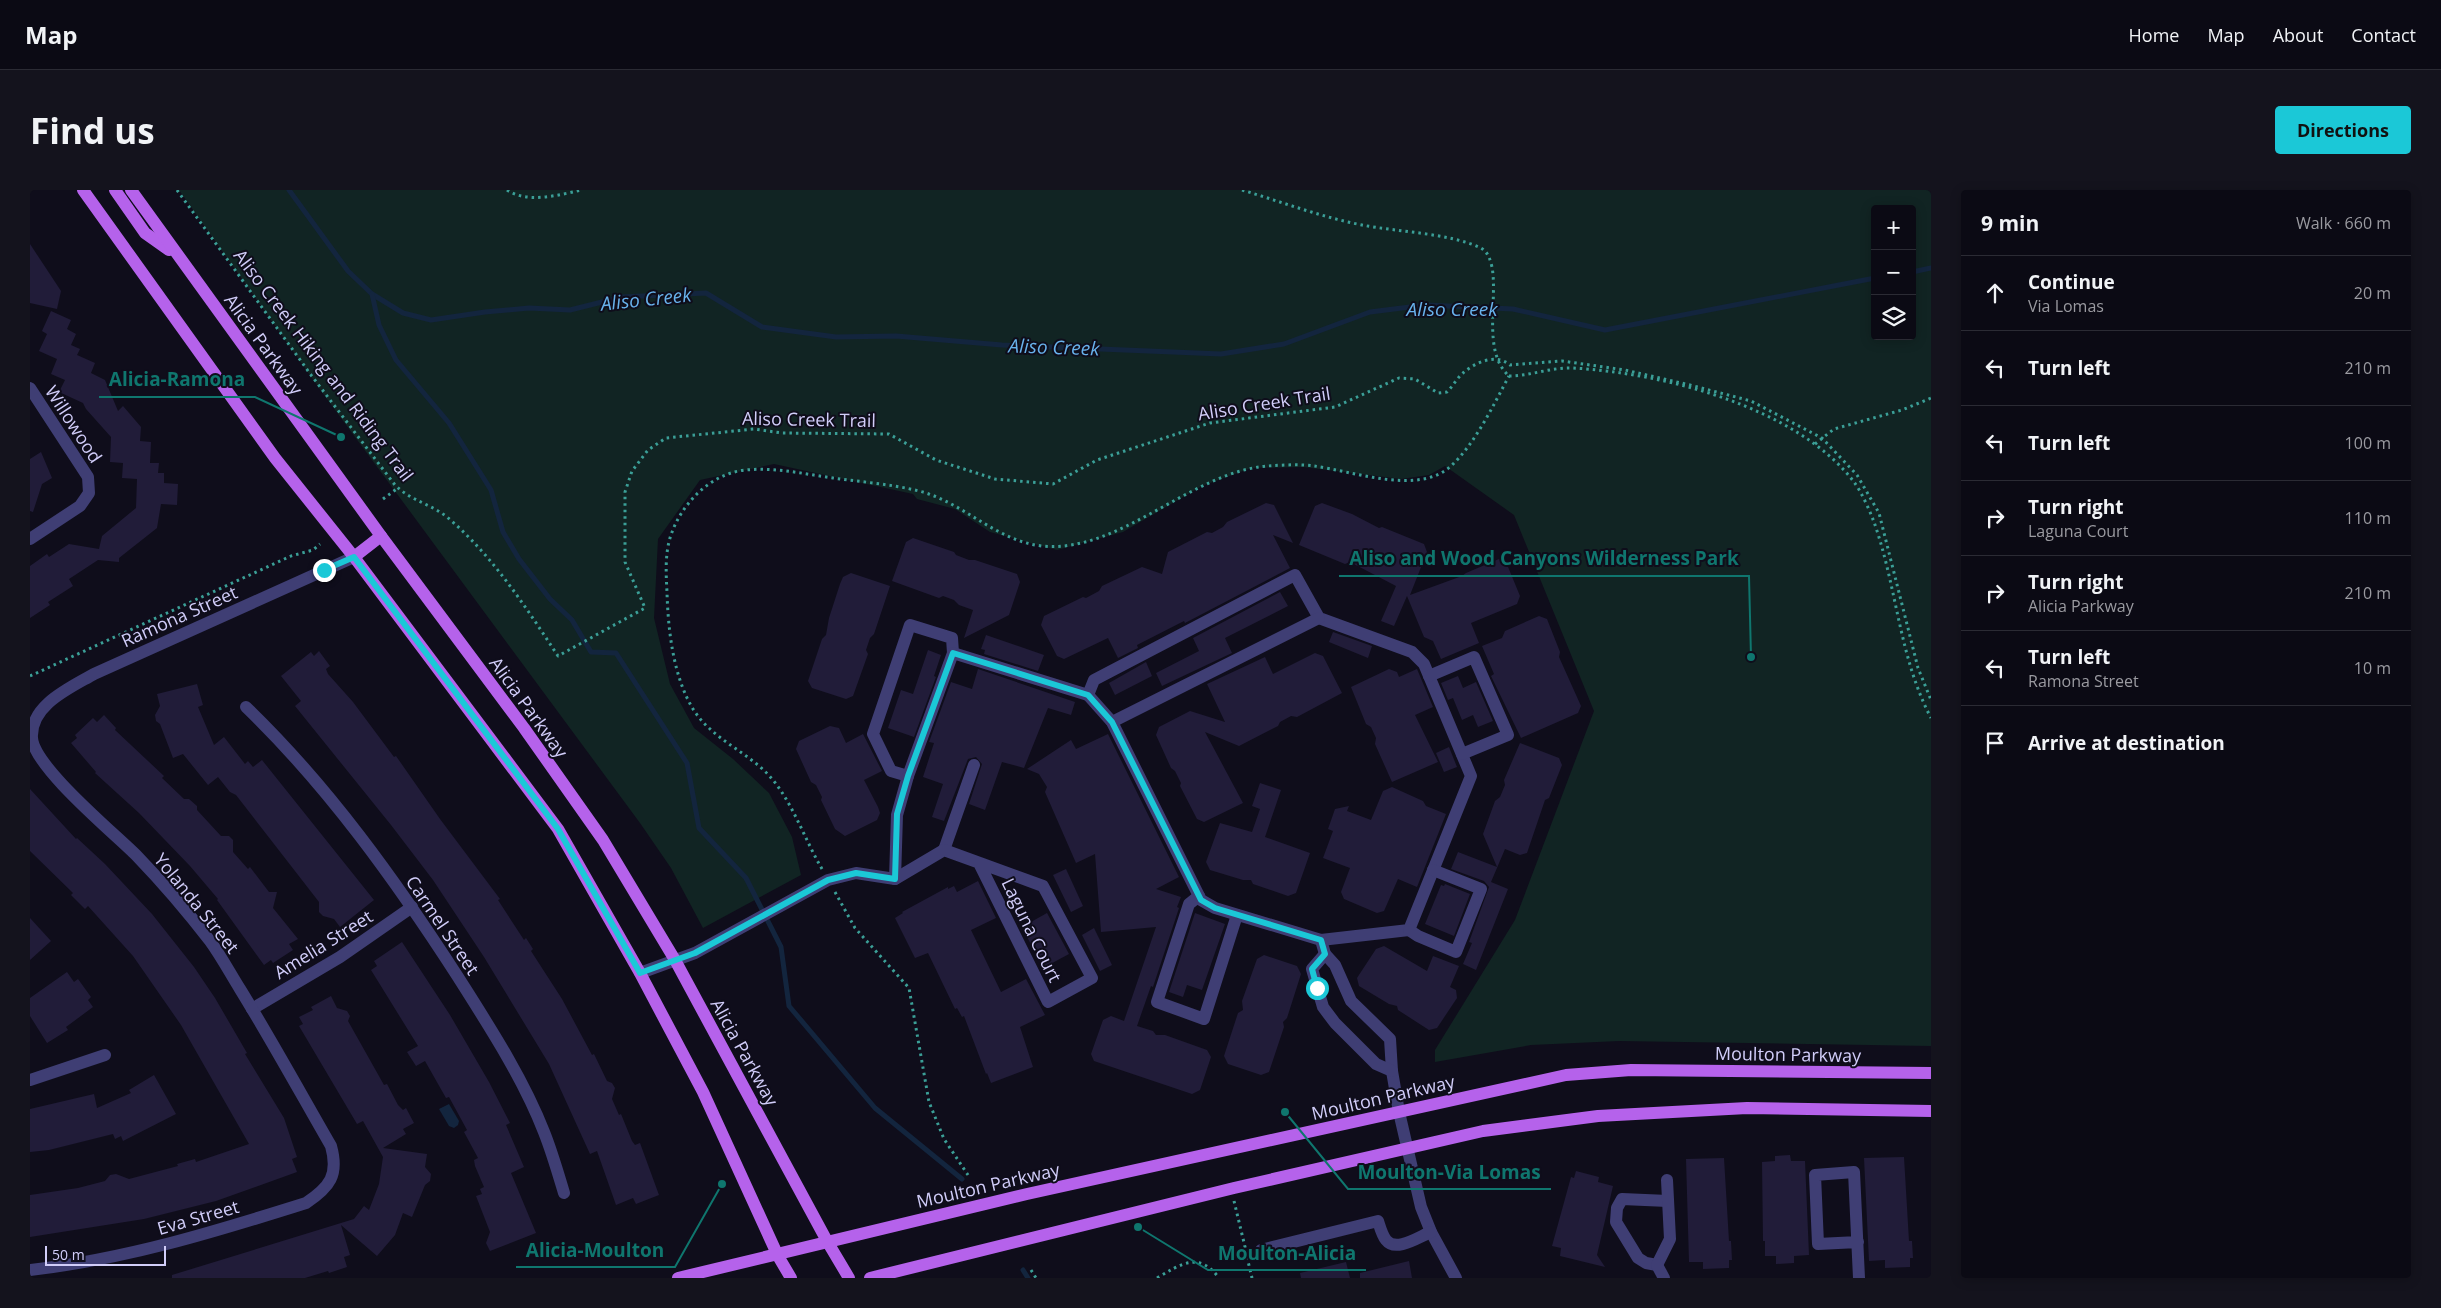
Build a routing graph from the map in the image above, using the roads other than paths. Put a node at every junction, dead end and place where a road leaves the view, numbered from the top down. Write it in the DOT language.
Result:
graph roads {
  1 [pos="83,190"];
  2 [pos="115,190"];
  3 [pos="131,190"];
  4 [pos="177,256"];
  5 [pos="30,388"];
  6 [pos="381,536"];
  7 [pos="30,539"];
  8 [pos="354,557"];
  9 [pos="1319,618"];
  10 [pos="953,653"];
  11 [pos="1429,676"];
  12 [pos="1088,695"];
  13 [pos="246,707"];
  14 [pos="1112,722"];
  15 [pos="32,725"];
  16 [pos="1462,754"];
  17 [pos="974,766"];
  18 [pos="908,776"];
  19 [pos="944,850"];
  20 [pos="979,864"];
  21 [pos="1434,870"];
  22 [pos="895,879"];
  23 [pos="1199,896"];
  24 [pos="412,907"];
  25 [pos="1237,915"];
  26 [pos="1409,930"];
  27 [pos="1321,940"];
  28 [pos="1325,954"];
  29 [pos="675,960"];
  30 [pos="640,973"];
  31 [pos="252,1009"];
  32 [pos="105,1055"];
  33 [pos="1392,1071"];
  34 [pos="1931,1073"];
  35 [pos="30,1080"];
  36 [pos="1931,1111"];
  37 [pos="1399,1112"];
  38 [pos="1406,1148"];
  39 [pos="333,1176"];
  40 [pos="1668,1180"];
  41 [pos="564,1193"];
  42 [pos="1668,1201"];
  43 [pos="1431,1232"];
  44 [pos="827,1241"];
  45 [pos="1858,1242"];
  46 [pos="1261,1250"];
  47 [pos="778,1256"];
  48 [pos="1657,1265"];
  49 [pos="30,1270"];
  50 [pos="678,1278"];
  51 [pos="791,1278"];
  52 [pos="849,1278"];
  53 [pos="870,1278"];
  54 [pos="1456,1278"];
  55 [pos="1664,1278"];
  56 [pos="1859,1278"];
  1 -- 8 [label="main road"];
  2 -- 4 [label="main road"];
  3 -- 4 [label="main road, Alicia Parkway"];
  4 -- 6 [label="main road, Alicia Parkway"];
  5 -- 7 [label="street, Willowood"];
  6 -- 8 [label="main road"];
  6 -- 29 [label="main road, Alicia Parkway"];
  8 -- 15 [label="street, Ramona Street"];
  8 -- 30 [label="main road"];
  9 -- 11 [label="street"];
  9 -- 12 [label="street"];
  9 -- 14 [label="street"];
  10 -- 12 [label="street"];
  10 -- 18 [label="street"];
  10 -- 18 [label="street"];
  11 -- 16 [label="street"];
  11 -- 16 [label="street"];
  12 -- 14 [label="street"];
  13 -- 24 [label="street, Carmel Street"];
  14 -- 23 [label="street"];
  15 -- 31 [label="street, Yolanda Street"];
  16 -- 21 [label="street"];
  17 -- 19 [label="street"];
  18 -- 22 [label="street"];
  19 -- 20 [label="street, Laguna Court"];
  19 -- 22 [label="street"];
  20 -- 20 [label="street, Laguna Court"];
  21 -- 26 [label="street"];
  21 -- 26 [label="street"];
  22 -- 29 [label="street"];
  23 -- 25 [label="street"];
  23 -- 25 [label="street"];
  24 -- 31 [label="street, Amelia Street"];
  24 -- 41 [label="street, Carmel Street"];
  25 -- 27 [label="street"];
  26 -- 27 [label="street"];
  27 -- 28 [label="street"];
  28 -- 33 [label="street"];
  28 -- 33 [label="street"];
  29 -- 30 [label="street"];
  29 -- 44 [label="main road, Alicia Parkway"];
  30 -- 47 [label="main road"];
  31 -- 39 [label="street, Yolanda Street"];
  32 -- 35 [label="street"];
  33 -- 37 [label="street"];
  34 -- 37 [label="main road, Moulton Parkway"];
  36 -- 38 [label="main road"];
  37 -- 38 [label="street"];
  37 -- 44 [label="main road, Moulton Parkway"];
  38 -- 43 [label="street"];
  38 -- 53 [label="main road"];
  39 -- 49 [label="street, Eva Street"];
  40 -- 42 [label="street"];
  42 -- 48 [label="street"];
  42 -- 48 [label="street"];
  43 -- 46 [label="street"];
  43 -- 54 [label="street"];
  44 -- 47 [label="main road, Moulton Parkway"];
  44 -- 52 [label="main road, Alicia Parkway"];
  45 -- 45 [label="street"];
  45 -- 56 [label="street"];
  47 -- 50 [label="main road, Moulton Parkway"];
  47 -- 51 [label="main road"];
  48 -- 55 [label="street"];
}
